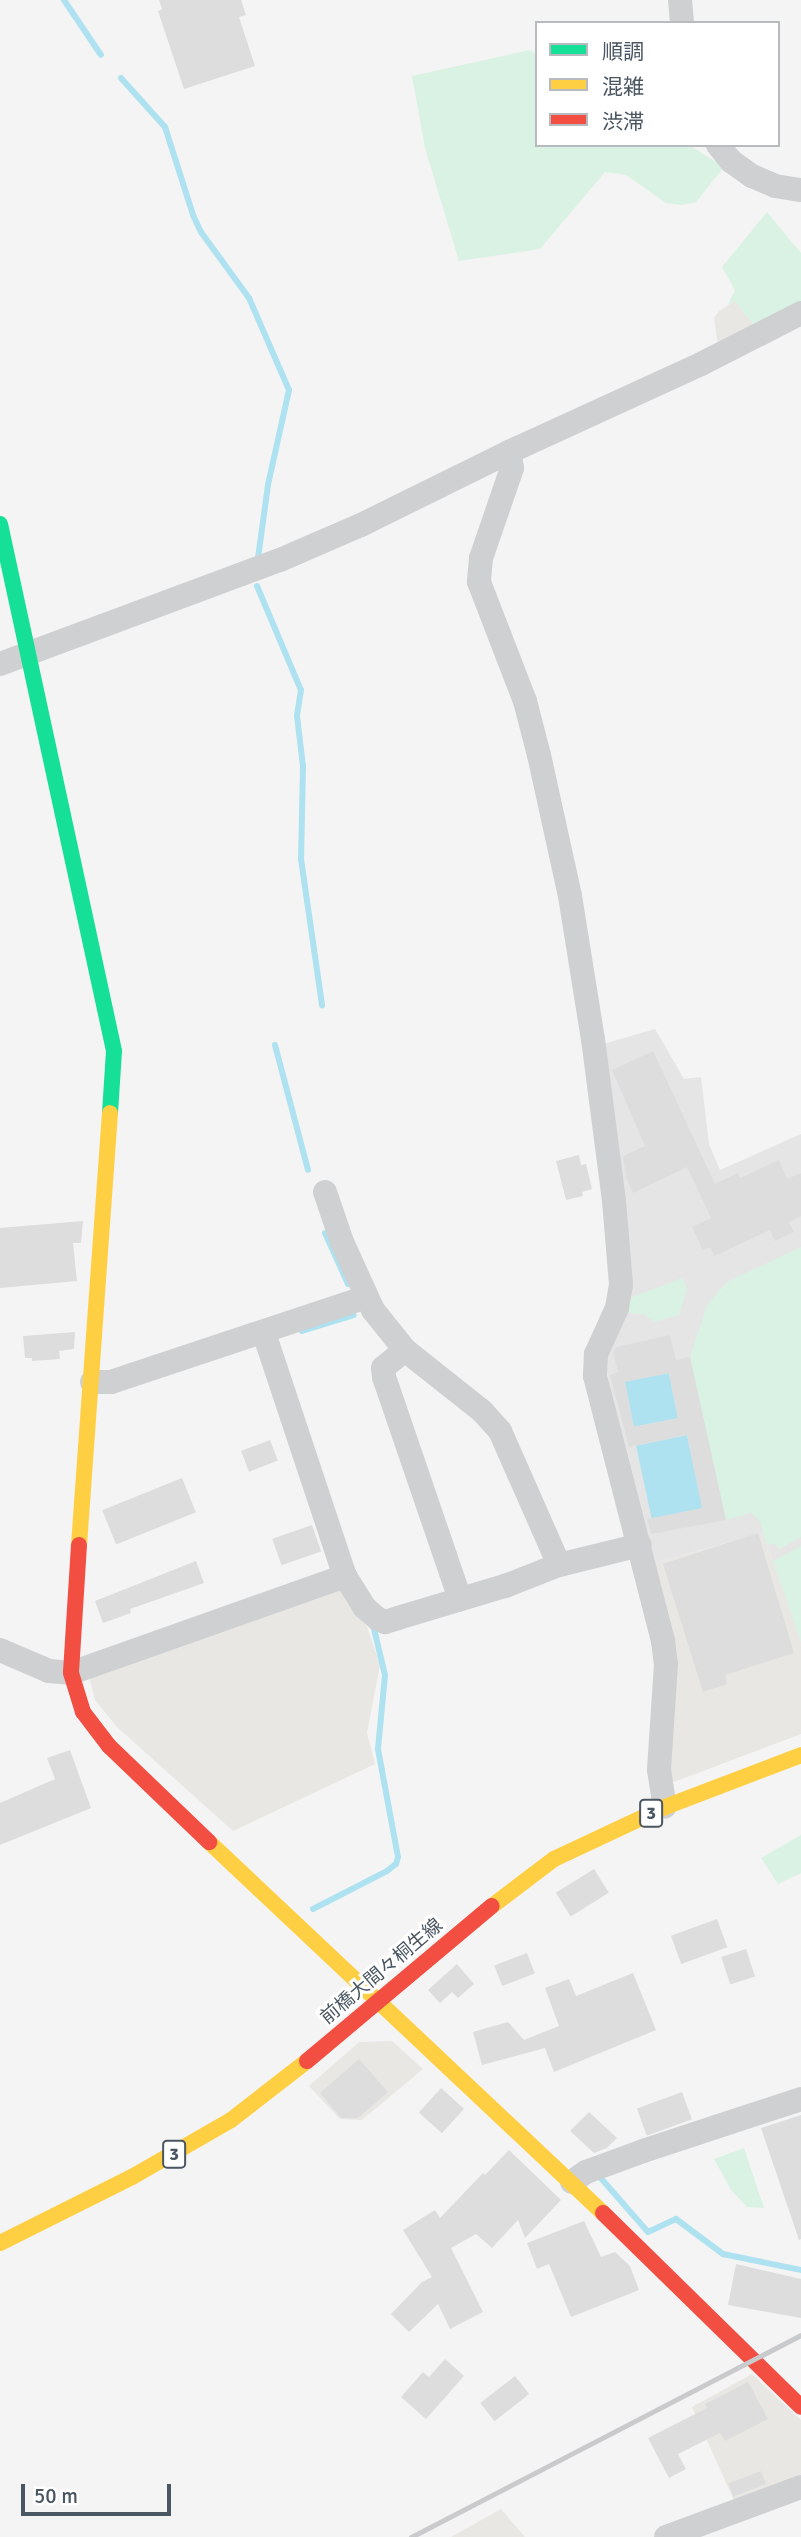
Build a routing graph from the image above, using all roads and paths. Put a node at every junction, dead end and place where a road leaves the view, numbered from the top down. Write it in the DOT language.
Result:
graph roads {
  1 [pos="680,0"];
  2 [pos="682,21"];
  3 [pos="720,147"];
  4 [pos="801,190"];
  5 [pos="801,313"];
  6 [pos="509,452"];
  7 [pos="0,524"];
  8 [pos="27,653"];
  9 [pos="0,664"];
  10 [pos="325,1192"];
  11 [pos="366,1297"];
  12 [pos="264,1333"];
  13 [pos="405,1350"];
  14 [pos="92,1382"];
  15 [pos="640,1545"];
  16 [pos="559,1565"];
  17 [pos="345,1576"];
  18 [pos="460,1599"];
  19 [pos="0,1650"];
  20 [pos="71,1673"];
  21 [pos="801,1755"];
  22 [pos="665,1807"];
  23 [pos="377,2003"];
  24 [pos="801,2099"];
  25 [pos="572,2182"];
  26 [pos="0,2243"];
  27 [pos="801,2407"];
  28 [pos="801,2487"];
  29 [pos="666,2537"];
  1 -- 2 [label="street"];
  3 -- 4 [label="street"];
  5 -- 6 [label="street"];
  6 -- 8 [label="street"];
  6 -- 15 [label="street"];
  7 -- 8 [label="street"];
  8 -- 9 [label="street"];
  8 -- 14 [label="street"];
  10 -- 11 [label="street"];
  11 -- 12 [label="street"];
  11 -- 13 [label="street"];
  12 -- 14 [label="street"];
  12 -- 17 [label="street"];
  13 -- 16 [label="street"];
  13 -- 18 [label="street"];
  14 -- 20 [label="street"];
  15 -- 16 [label="street"];
  15 -- 22 [label="street"];
  16 -- 18 [label="street"];
  17 -- 18 [label="street"];
  17 -- 20 [label="street"];
  19 -- 20 [label="street"];
  20 -- 23 [label="street"];
  21 -- 22 [label="street, 前橋大間々桐生線 / 3"];
  22 -- 23 [label="street, 前橋大間々桐生線 / 3"];
  23 -- 25 [label="street"];
  23 -- 26 [label="street, 前橋大間々桐生線 / 3"];
  24 -- 25 [label="street"];
  25 -- 27 [label="street"];
  28 -- 29 [label="street"];
}
